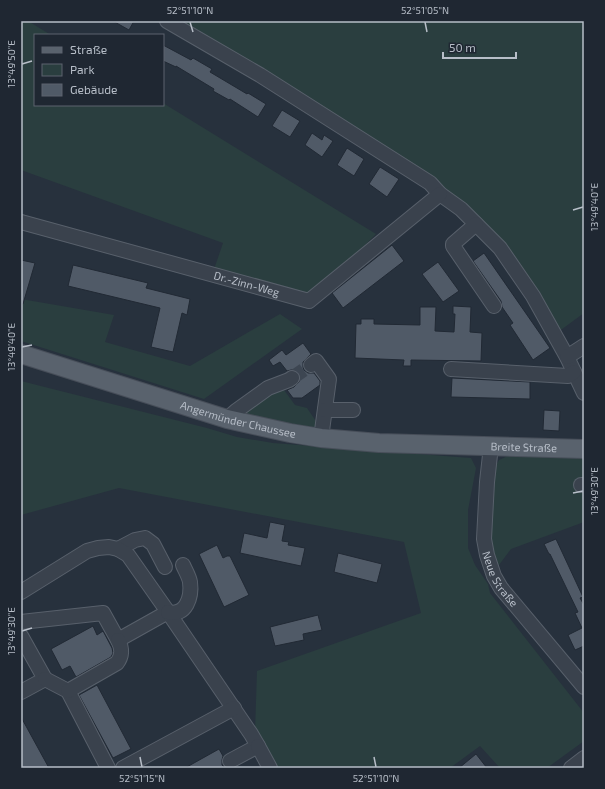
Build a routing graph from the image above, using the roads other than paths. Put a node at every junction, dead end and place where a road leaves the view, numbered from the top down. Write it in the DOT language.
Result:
graph roads {
  1 [pos="167,21"];
  2 [pos="440,194"];
  3 [pos="21,222"];
  4 [pos="476,224"];
  5 [pos="494,306"];
  6 [pos="584,346"];
  7 [pos="21,354"];
  8 [pos="566,357"];
  9 [pos="311,365"];
  10 [pos="451,369"];
  11 [pos="574,372"];
  12 [pos="292,378"];
  13 [pos="584,393"];
  14 [pos="325,410"];
  15 [pos="353,410"];
  16 [pos="227,420"];
  17 [pos="321,438"];
  18 [pos="463,445"];
  19 [pos="490,446"];
  20 [pos="584,450"];
  21 [pos="118,549"];
  22 [pos="183,565"];
  23 [pos="165,567"];
  24 [pos="21,592"];
  25 [pos="168,612"];
  26 [pos="21,622"];
  27 [pos="21,636"];
  28 [pos="118,640"];
  29 [pos="44,679"];
  30 [pos="581,679"];
  31 [pos="68,691"];
  32 [pos="21,692"];
  33 [pos="234,708"];
  34 [pos="258,746"];
  35 [pos="584,758"];
  36 [pos="230,761"];
  37 [pos="147,762"];
  38 [pos="108,768"];
  39 [pos="123,768"];
  40 [pos="270,768"];
  41 [pos="571,768"];
  1 -- 2 [label="street"];
  2 -- 3 [label="street, Dr.-Zinn-Weg"];
  2 -- 4 [label="street"];
  4 -- 5 [label="street"];
  4 -- 8 [label="street"];
  6 -- 8 [label="street"];
  7 -- 16 [label="main road, Angermünder Chaussee"];
  8 -- 11 [label="street"];
  9 -- 14 [label="street"];
  10 -- 11 [label="street"];
  11 -- 13 [label="street"];
  12 -- 16 [label="street"];
  14 -- 15 [label="street"];
  14 -- 17 [label="street"];
  16 -- 17 [label="main road, Angermünder Chaussee"];
  17 -- 18 [label="main road, Angermünder Chaussee"];
  18 -- 19 [label="main road, Breite Straße"];
  19 -- 20 [label="main road, Breite Straße"];
  19 -- 30 [label="street, Neue Straße"];
  21 -- 23 [label="street"];
  21 -- 24 [label="street"];
  21 -- 25 [label="street"];
  22 -- 25 [label="street"];
  25 -- 28 [label="street"];
  25 -- 33 [label="street"];
  26 -- 28 [label="street"];
  27 -- 29 [label="street"];
  28 -- 31 [label="street"];
  29 -- 31 [label="street"];
  29 -- 32 [label="street"];
  31 -- 38 [label="street"];
  33 -- 34 [label="street"];
  33 -- 37 [label="street"];
  34 -- 36 [label="street"];
  34 -- 40 [label="street"];
  35 -- 41 [label="street"];
  37 -- 39 [label="street"];
}
